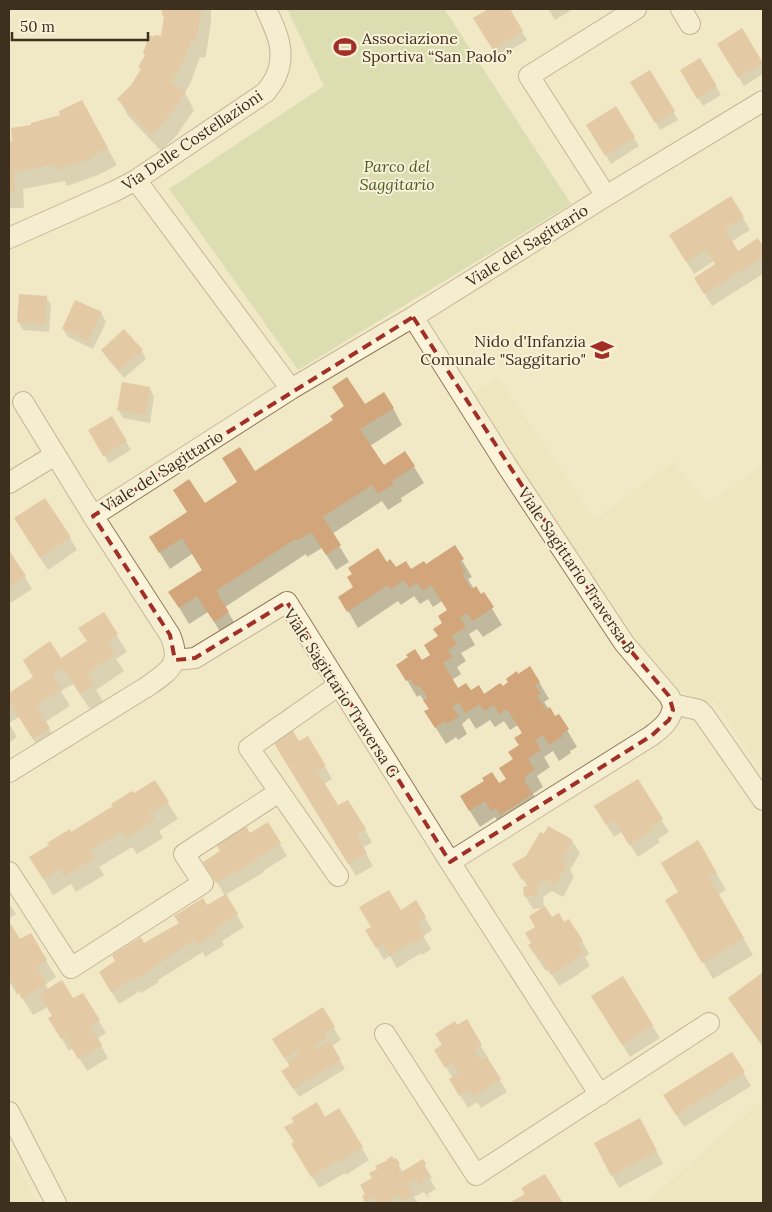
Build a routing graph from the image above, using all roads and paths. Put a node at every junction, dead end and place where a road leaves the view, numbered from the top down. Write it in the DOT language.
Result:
graph roads {
  1 [pos="266,9"];
  2 [pos="636,9"];
  3 [pos="763,101"];
  4 [pos="136,180"];
  5 [pos="606,196"];
  6 [pos="9,238"];
  7 [pos="413,317"];
  8 [pos="291,390"];
  9 [pos="23,402"];
  10 [pos="56,455"];
  11 [pos="9,483"];
  12 [pos="93,516"];
  13 [pos="175,660"];
  14 [pos="339,685"];
  15 [pos="673,704"];
  16 [pos="9,772"];
  17 [pos="279,792"];
  18 [pos="763,800"];
  19 [pos="450,862"];
  20 [pos="9,872"];
  21 [pos="338,876"];
  22 [pos="709,1023"];
  23 [pos="385,1034"];
  24 [pos="600,1094"];
  25 [pos="9,1112"];
  26 [pos="56,1203"];
  1 -- 4 [label="street, Via Delle Costellazioni"];
  2 -- 5 [label="street"];
  3 -- 5 [label="street, Viale del Sagittario"];
  4 -- 6 [label="street, Via Delle Costellazioni"];
  4 -- 8 [label="street"];
  5 -- 7 [label="street, Viale del Sagittario"];
  7 -- 8 [label="street, Viale del Sagittario"];
  7 -- 15 [label="street, Viale Sagittario Traversa B"];
  8 -- 12 [label="street, Viale del Sagittario"];
  9 -- 10 [label="street"];
  10 -- 11 [label="street"];
  10 -- 12 [label="street"];
  12 -- 13 [label="street, Viale del Sagittario"];
  13 -- 14 [label="street, Viale Sagittario Traversa G"];
  13 -- 16 [label="street"];
  14 -- 17 [label="street"];
  14 -- 19 [label="street, Viale Sagittario Traversa G"];
  15 -- 18 [label="street"];
  15 -- 19 [label="street"];
  17 -- 20 [label="street"];
  17 -- 21 [label="street"];
  19 -- 24 [label="street, Viale Sagittario Traversa G"];
  22 -- 24 [label="street"];
  23 -- 24 [label="street"];
  25 -- 26 [label="street"];
}
